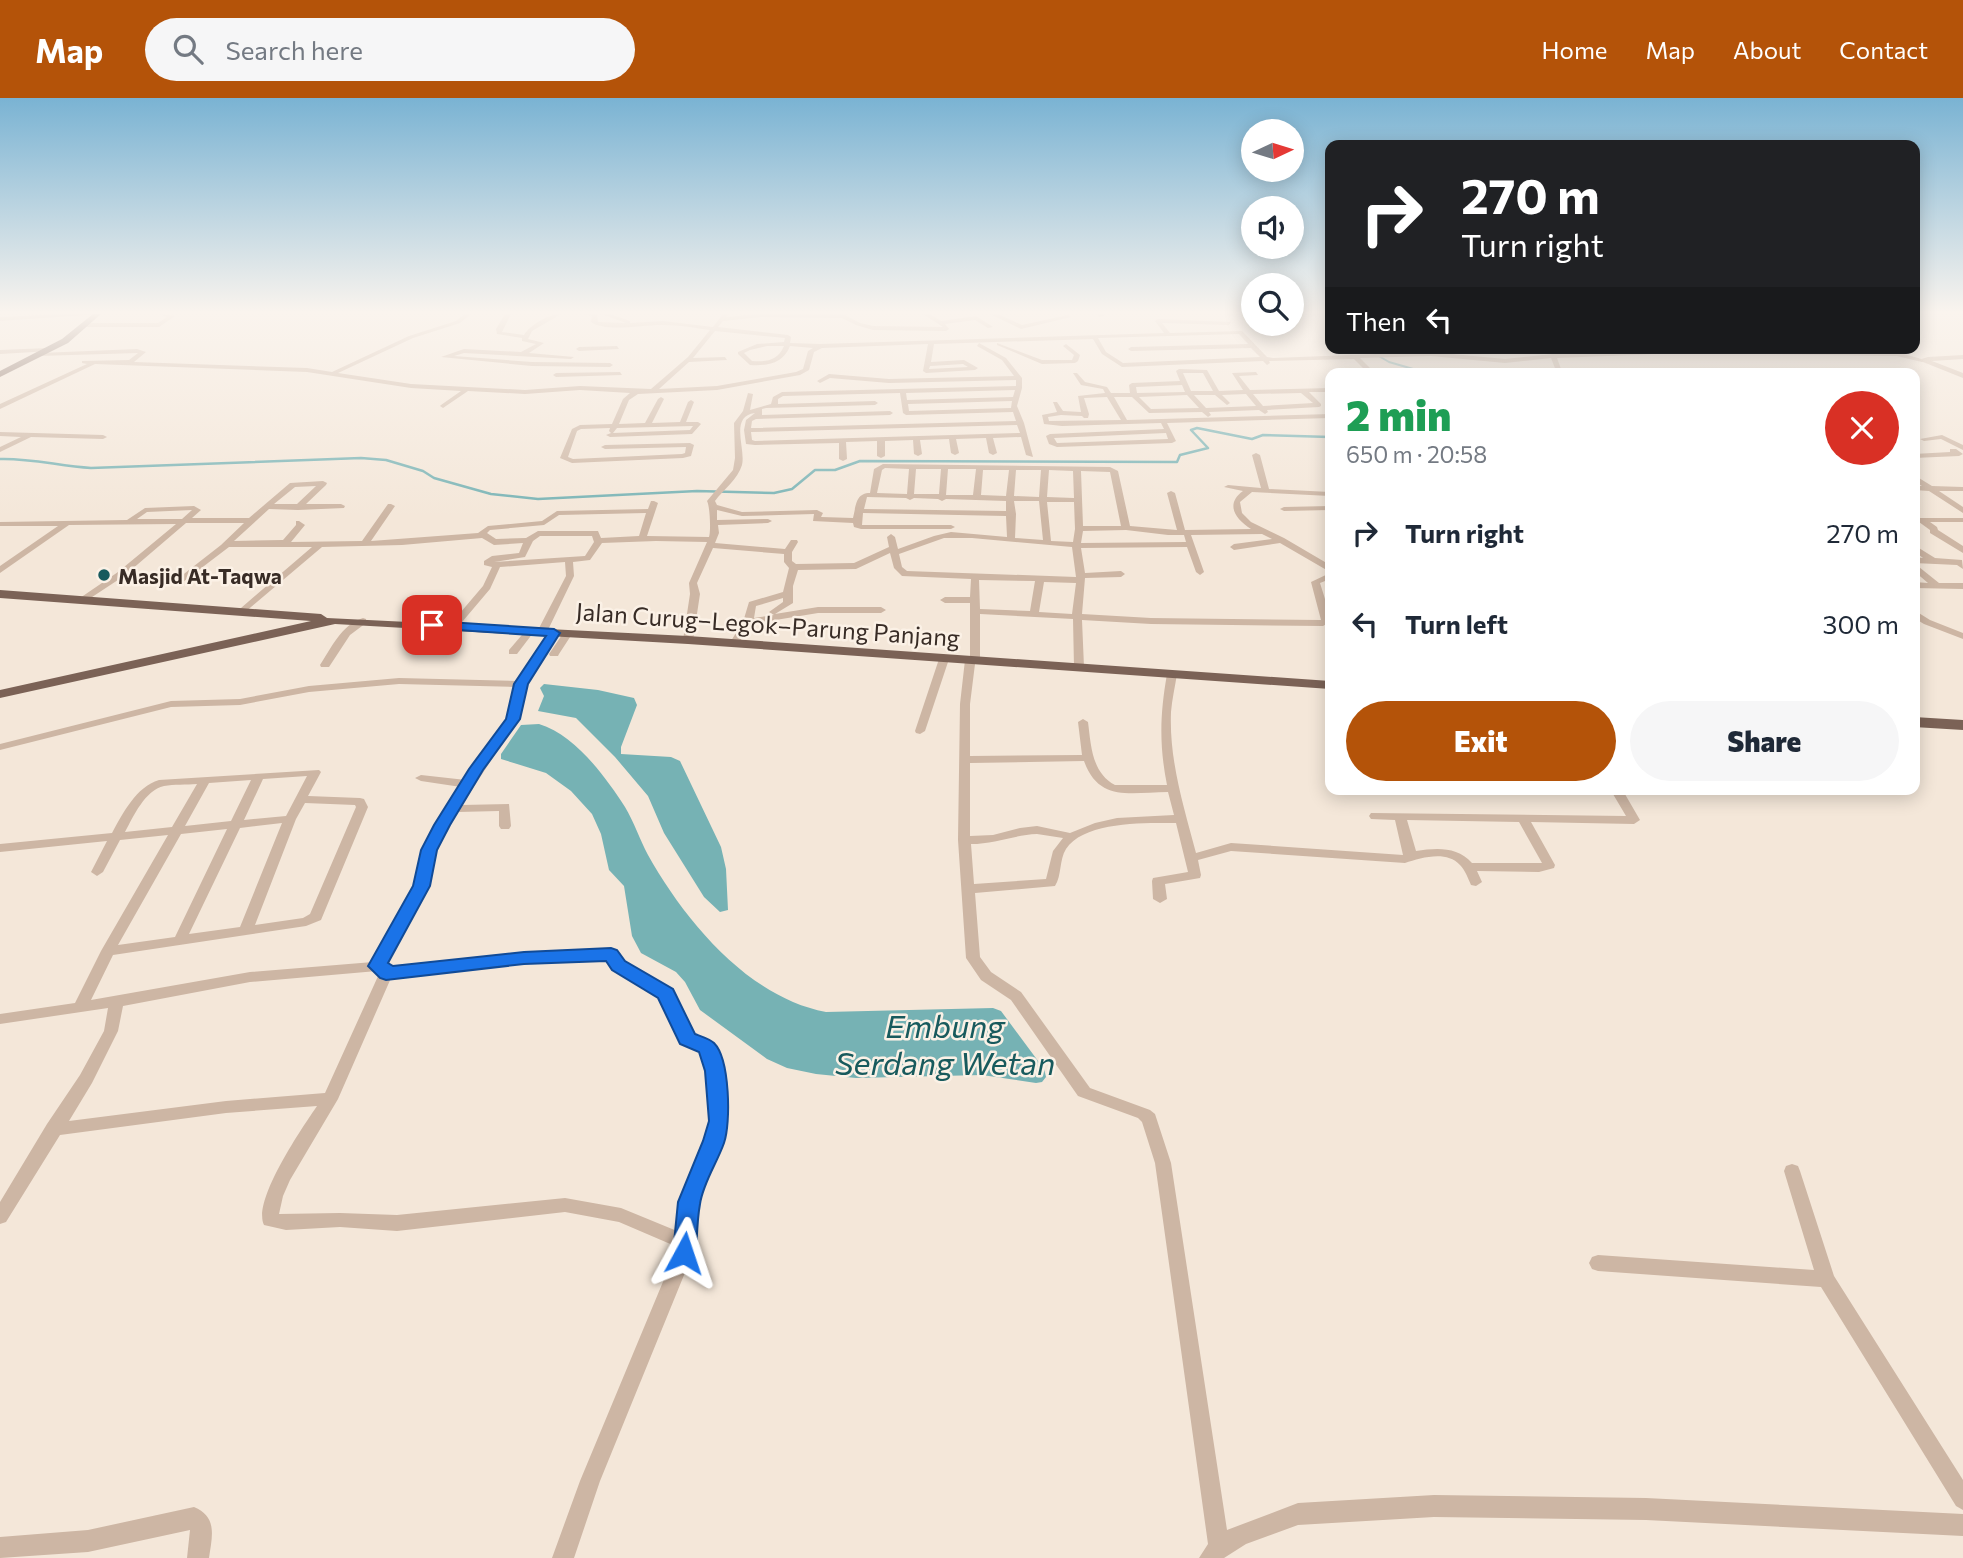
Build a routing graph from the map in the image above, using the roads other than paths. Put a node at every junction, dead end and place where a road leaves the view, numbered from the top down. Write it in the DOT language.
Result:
graph roads {
  1 [pos="53,382"];
  2 [pos="387,382"];
  3 [pos="554,382"];
  4 [pos="662,382"];
  5 [pos="756,382"];
  6 [pos="827,382"];
  7 [pos="848,382"];
  8 [pos="887,382"];
  9 [pos="1019,382"];
  10 [pos="1082,382"];
  11 [pos="1210,382"];
  12 [pos="1240,382"];
  13 [pos="1269,382"];
  14 [pos="1158,383"];
  15 [pos="1185,383"];
  16 [pos="1019,388"];
  17 [pos="467,389"];
  18 [pos="1325,389"];
  19 [pos="551,391"];
  20 [pos="652,391"];
  21 [pos="903,391"];
  22 [pos="1303,391"];
  23 [pos="638,392"];
  24 [pos="875,392"];
  25 [pos="890,392"];
  26 [pos="1276,392"];
  27 [pos="1217,393"];
  28 [pos="1247,393"];
  29 [pos="750,394"];
  30 [pos="1189,394"];
  31 [pos="1108,395"];
  32 [pos="1134,395"];
  33 [pos="1283,397"];
  34 [pos="661,399"];
  35 [pos="1016,399"];
  36 [pos="1171,400"];
  37 [pos="691,402"];
  38 [pos="904,402"];
  39 [pos="875,403"];
  40 [pos="1055,403"];
  41 [pos="1227,403"];
  42 [pos="443,406"];
  43 [pos="774,406"];
  44 [pos="0,407"];
  45 [pos="1291,407"];
  46 [pos="1261,408"];
  47 [pos="1017,410"];
  48 [pos="1177,410"];
  49 [pos="1204,410"];
  50 [pos="746,412"];
  51 [pos="890,413"];
  52 [pos="906,413"];
  53 [pos="758,414"];
  54 [pos="876,414"];
  55 [pos="1061,414"];
  56 [pos="1325,416"];
  57 [pos="1270,418"];
  58 [pos="1212,419"];
  59 [pos="1163,421"];
  60 [pos="682,422"];
  61 [pos="1125,422"];
  62 [pos="1021,423"];
  63 [pos="648,424"];
  64 [pos="614,425"];
  65 [pos="891,426"];
  66 [pos="45,428"];
  67 [pos="747,430"];
  68 [pos="1168,431"];
  69 [pos="0,435"];
  70 [pos="10,435"];
  71 [pos="610,435"];
  72 [pos="1024,435"];
  73 [pos="30,436"];
  74 [pos="989,436"];
  75 [pos="103,437"];
  76 [pos="952,437"];
  77 [pos="916,438"];
  78 [pos="881,439"];
  79 [pos="893,439"];
  80 [pos="1923,439"];
  81 [pos="842,440"];
  82 [pos="1963,448"];
  83 [pos="0,450"];
  84 [pos="1953,451"];
  85 [pos="955,453"];
  86 [pos="993,453"];
  87 [pos="918,454"];
  88 [pos="1030,455"];
  89 [pos="1256,455"];
  90 [pos="881,456"];
  91 [pos="1920,456"];
  92 [pos="843,459"];
  93 [pos="913,466"];
  94 [pos="945,466"];
  95 [pos="980,466"];
  96 [pos="1013,467"];
  97 [pos="1045,468"];
  98 [pos="1077,468"];
  99 [pos="1920,481"];
  100 [pos="1228,487"];
  101 [pos="1920,488"];
  102 [pos="1931,488"];
  103 [pos="1963,489"];
  104 [pos="1250,490"];
  105 [pos="1266,491"];
  106 [pos="1171,493"];
  107 [pos="1325,494"];
  108 [pos="873,496"];
  109 [pos="910,498"];
  110 [pos="956,498"];
  111 [pos="977,498"];
  112 [pos="1010,498"];
  113 [pos="821,499"];
  114 [pos="942,499"];
  115 [pos="1044,499"];
  116 [pos="1077,500"];
  117 [pos="341,506"];
  118 [pos="391,506"];
  119 [pos="652,507"];
  120 [pos="714,507"];
  121 [pos="265,508"];
  122 [pos="298,508"];
  123 [pos="1325,508"];
  124 [pos="1284,509"];
  125 [pos="861,511"];
  126 [pos="1963,511"];
  127 [pos="786,512"];
  128 [pos="817,512"];
  129 [pos="953,513"];
  130 [pos="1012,514"];
  131 [pos="183,520"];
  132 [pos="251,520"];
  133 [pos="1920,520"];
  134 [pos="1963,520"];
  135 [pos="69,521"];
  136 [pos="130,521"];
  137 [pos="858,521"];
  138 [pos="1920,521"];
  139 [pos="15,523"];
  140 [pos="299,523"];
  141 [pos="713,523"];
  142 [pos="0,524"];
  143 [pos="1126,528"];
  144 [pos="1079,529"];
  145 [pos="951,531"];
  146 [pos="1264,531"];
  147 [pos="0,533"];
  148 [pos="1184,533"];
  149 [pos="481,535"];
  150 [pos="891,537"];
  151 [pos="642,539"];
  152 [pos="1011,539"];
  153 [pos="528,540"];
  154 [pos="1281,540"];
  155 [pos="599,541"];
  156 [pos="794,542"];
  157 [pos="1047,542"];
  158 [pos="284,543"];
  159 [pos="711,543"];
  160 [pos="228,544"];
  161 [pos="364,544"];
  162 [pos="1076,544"];
  163 [pos="1190,544"];
  164 [pos="320,545"];
  165 [pos="1234,547"];
  166 [pos="894,550"];
  167 [pos="1963,550"];
  168 [pos="1920,551"];
  169 [pos="788,555"];
  170 [pos="750,558"];
  171 [pos="569,560"];
  172 [pos="1920,560"];
  173 [pos="1934,561"];
  174 [pos="1962,563"];
  175 [pos="498,565"];
  176 [pos="794,567"];
  177 [pos="0,570"];
  178 [pos="1920,571"];
  179 [pos="1199,572"];
  180 [pos="1325,572"];
  181 [pos="1121,574"];
  182 [pos="975,577"];
  183 [pos="1325,577"];
  184 [pos="1080,578"];
  185 [pos="183,579"];
  186 [pos="1040,579"];
  187 [pos="1920,585"];
  188 [pos="1936,585"];
  189 [pos="1963,586"];
  190 [pos="0,594"];
  191 [pos="788,594"];
  192 [pos="83,600"];
  193 [pos="945,600"];
  194 [pos="974,605"];
  195 [pos="244,610"];
  196 [pos="881,610"];
  197 [pos="1034,614"];
  198 [pos="1325,617"];
  199 [pos="1920,617"];
  200 [pos="1078,618"];
  201 [pos="335,620"];
  202 [pos="749,620"];
  203 [pos="363,621"];
  204 [pos="1325,621"];
  205 [pos="1927,622"];
  206 [pos="1920,623"];
  207 [pos="454,626"];
  208 [pos="548,632"];
  209 [pos="1963,636"];
  210 [pos="688,640"];
  211 [pos="734,644"];
  212 [pos="513,652"];
  213 [pos="554,654"];
  214 [pos="944,659"];
  215 [pos="973,661"];
  216 [pos="325,665"];
  217 [pos="1079,667"];
  218 [pos="1172,674"];
  219 [pos="521,684"];
  220 [pos="1325,685"];
  221 [pos="0,694"];
  222 [pos="1083,722"];
  223 [pos="1920,722"];
  224 [pos="1963,725"];
  225 [pos="920,731"];
  226 [pos="0,747"];
  227 [pos="1087,758"];
  228 [pos="964,760"];
  229 [pos="258,776"];
  230 [pos="421,778"];
  231 [pos="205,780"];
  232 [pos="467,787"];
  233 [pos="1174,788"];
  234 [pos="1619,795"];
  235 [pos="301,799"];
  236 [pos="453,809"];
  237 [pos="1375,816"];
  238 [pos="1400,817"];
  239 [pos="1523,818"];
  240 [pos="290,819"];
  241 [pos="1181,819"];
  242 [pos="232,826"];
  243 [pos="505,826"];
  244 [pos="176,830"];
  245 [pos="117,837"];
  246 [pos="1071,837"];
  247 [pos="964,840"];
  248 [pos="0,848"];
  249 [pos="1411,856"];
  250 [pos="1192,858"];
  251 [pos="1470,867"];
  252 [pos="97,872"];
  253 [pos="1476,882"];
  254 [pos="967,889"];
  255 [pos="1160,899"];
  256 [pos="244,932"];
  257 [pos="179,942"];
  258 [pos="108,951"];
  259 [pos="382,970"];
  260 [pos="116,1002"];
  261 [pos="80,1008"];
  262 [pos="0,1019"];
  263 [pos="330,1100"];
  264 [pos="53,1129"];
  265 [pos="1792,1171"];
  266 [pos="0,1217"];
  267 [pos="685,1247"];
  268 [pos="1598,1263"];
  269 [pos="1826,1279"];
  270 [pos="1963,1499"];
  271 [pos="1963,1525"];
  272 [pos="13,1551"];
  273 [pos="1215,1553"];
  274 [pos="198,1558"];
  275 [pos="563,1558"];
  1 -- 44 [label="street"];
  2 -- 17 [label="street"];
  3 -- 19 [label="street"];
  4 -- 20 [label="street"];
  5 -- 20 [label="street"];
  6 -- 7 [label="street"];
  8 -- 25 [label="street"];
  9 -- 16 [label="street"];
  10 -- 31 [label="street"];
  11 -- 27 [label="street"];
  12 -- 28 [label="street"];
  13 -- 26 [label="street"];
  14 -- 15 [label="street"];
  14 -- 32 [label="street"];
  15 -- 30 [label="street"];
  16 -- 21 [label="street"];
  16 -- 35 [label="street"];
  17 -- 19 [label="street"];
  17 -- 42 [label="street"];
  18 -- 22 [label="street"];
  19 -- 23 [label="street"];
  20 -- 23 [label="street"];
  21 -- 25 [label="street"];
  21 -- 38 [label="street"];
  22 -- 26 [label="street"];
  22 -- 45 [label="street"];
  23 -- 64 [label="street"];
  24 -- 25 [label="street"];
  24 -- 39 [label="street"];
  24 -- 43 [label="street"];
  26 -- 28 [label="street"];
  27 -- 28 [label="street"];
  27 -- 30 [label="street"];
  27 -- 41 [label="street"];
  28 -- 46 [label="street"];
  29 -- 50 [label="street"];
  30 -- 32 [label="street"];
  30 -- 49 [label="street"];
  31 -- 32 [label="street"];
  31 -- 55 [label="street"];
  31 -- 61 [label="street"];
  32 -- 48 [label="street"];
  33 -- 45 [label="street"];
  34 -- 63 [label="street"];
  35 -- 38 [label="street"];
  35 -- 47 [label="street"];
  36 -- 48 [label="street"];
  37 -- 60 [label="street"];
  38 -- 52 [label="street"];
  39 -- 43 [label="street"];
  39 -- 54 [label="street"];
  40 -- 55 [label="street"];
  43 -- 53 [label="street"];
  45 -- 46 [label="street"];
  46 -- 49 [label="street"];
  46 -- 57 [label="street"];
  47 -- 52 [label="street"];
  47 -- 62 [label="street"];
  48 -- 49 [label="street"];
  49 -- 58 [label="street"];
  50 -- 53 [label="street"];
  50 -- 120 [label="street"];
  51 -- 52 [label="street"];
  51 -- 54 [label="street"];
  51 -- 65 [label="street"];
  53 -- 54 [label="street"];
  53 -- 67 [label="street"];
  55 -- 61 [label="street"];
  56 -- 57 [label="street"];
  57 -- 58 [label="street"];
  58 -- 59 [label="street"];
  59 -- 61 [label="street"];
  59 -- 68 [label="street"];
  60 -- 63 [label="street"];
  60 -- 71 [label="street"];
  62 -- 65 [label="street"];
  62 -- 72 [label="street"];
  63 -- 64 [label="street"];
  64 -- 71 [label="street"];
  64 -- 71 [label="street"];
  65 -- 67 [label="street"];
  65 -- 79 [label="street"];
  66 -- 73 [label="street"];
  67 -- 81 [label="street"];
  68 -- 68 [label="street"];
  69 -- 70 [label="street"];
  70 -- 73 [label="street"];
  72 -- 74 [label="street"];
  72 -- 88 [label="street"];
  73 -- 75 [label="street"];
  73 -- 83 [label="street"];
  74 -- 76 [label="street"];
  74 -- 86 [label="street"];
  76 -- 77 [label="street"];
  76 -- 85 [label="street"];
  77 -- 79 [label="street"];
  77 -- 87 [label="street"];
  78 -- 79 [label="street"];
  78 -- 81 [label="street"];
  78 -- 90 [label="street"];
  80 -- 82 [label="street"];
  81 -- 92 [label="street"];
  84 -- 91 [label="street"];
  89 -- 105 [label="street"];
  93 -- 94 [label="street"];
  93 -- 108 [label="street"];
  93 -- 109 [label="street"];
  94 -- 95 [label="street"];
  94 -- 114 [label="street"];
  95 -- 96 [label="street"];
  95 -- 111 [label="street"];
  96 -- 97 [label="street"];
  96 -- 112 [label="street"];
  97 -- 98 [label="street"];
  97 -- 115 [label="street"];
  98 -- 116 [label="street"];
  98 -- 143 [label="street"];
  99 -- 102 [label="street"];
  100 -- 104 [label="street"];
  101 -- 102 [label="street"];
  102 -- 103 [label="street"];
  102 -- 126 [label="street"];
  104 -- 105 [label="street"];
  104 -- 146 [label="street"];
  105 -- 107 [label="street"];
  106 -- 148 [label="street"];
  108 -- 109 [label="street"];
  108 -- 125 [label="street"];
  109 -- 114 [label="street"];
  110 -- 111 [label="street"];
  110 -- 114 [label="street"];
  110 -- 129 [label="street"];
  111 -- 112 [label="street"];
  112 -- 115 [label="street"];
  112 -- 130 [label="street"];
  113 -- 128 [label="street"];
  115 -- 116 [label="street"];
  115 -- 157 [label="street"];
  116 -- 144 [label="street"];
  117 -- 122 [label="street"];
  118 -- 161 [label="street"];
  119 -- 149 [label="street"];
  119 -- 151 [label="street"];
  120 -- 127 [label="street"];
  120 -- 141 [label="street"];
  121 -- 122 [label="street"];
  121 -- 122 [label="street"];
  121 -- 132 [label="street"];
  123 -- 124 [label="street"];
  125 -- 129 [label="street"];
  125 -- 137 [label="street"];
  127 -- 128 [label="street"];
  127 -- 141 [label="street"];
  128 -- 137 [label="street"];
  129 -- 130 [label="street"];
  129 -- 145 [label="street"];
  130 -- 152 [label="street"];
  131 -- 132 [label="street"];
  131 -- 136 [label="street"];
  131 -- 136 [label="street"];
  131 -- 192 [label="street"];
  132 -- 160 [label="street"];
  133 -- 134 [label="street"];
  135 -- 136 [label="street"];
  135 -- 139 [label="street"];
  135 -- 177 [label="street"];
  137 -- 145 [label="street"];
  138 -- 167 [label="street"];
  139 -- 142 [label="street"];
  139 -- 147 [label="street"];
  140 -- 158 [label="street"];
  141 -- 159 [label="street"];
  143 -- 144 [label="street"];
  143 -- 148 [label="street"];
  144 -- 162 [label="street"];
  145 -- 152 [label="street"];
  145 -- 166 [label="street"];
  146 -- 148 [label="street"];
  146 -- 154 [label="street"];
  148 -- 163 [label="street"];
  149 -- 153 [label="street"];
  149 -- 161 [label="street"];
  150 -- 166 [label="street"];
  151 -- 155 [label="street"];
  151 -- 159 [label="street"];
  152 -- 157 [label="street"];
  153 -- 155 [label="street"];
  153 -- 175 [label="street"];
  154 -- 165 [label="street"];
  154 -- 180 [label="street"];
  155 -- 171 [label="street"];
  156 -- 169 [label="street"];
  157 -- 162 [label="street"];
  158 -- 160 [label="street"];
  158 -- 164 [label="street"];
  159 -- 169 [label="street"];
  159 -- 210 [label="street"];
  160 -- 185 [label="street"];
  161 -- 164 [label="street"];
  162 -- 163 [label="street"];
  162 -- 184 [label="street"];
  163 -- 179 [label="street"];
  164 -- 195 [label="street"];
  166 -- 176 [label="street"];
  166 -- 182 [label="street"];
  168 -- 173 [label="street"];
  169 -- 170 [label="street"];
  169 -- 176 [label="street"];
  171 -- 175 [label="street"];
  171 -- 208 [label="street"];
  172 -- 173 [label="street"];
  173 -- 174 [label="street"];
  175 -- 207 [label="street"];
  176 -- 191 [label="street"];
  178 -- 188 [label="street"];
  181 -- 184 [label="street"];
  182 -- 186 [label="street"];
  182 -- 194 [label="street"];
  183 -- 198 [label="street"];
  184 -- 186 [label="street"];
  184 -- 200 [label="street"];
  186 -- 197 [label="street"];
  187 -- 188 [label="street"];
  188 -- 189 [label="street"];
  190 -- 192 [label="main road"];
  191 -- 202 [label="street"];
  192 -- 195 [label="main road"];
  193 -- 194 [label="street"];
  194 -- 197 [label="street"];
  194 -- 215 [label="street"];
  195 -- 201 [label="main road"];
  196 -- 202 [label="street"];
  197 -- 200 [label="street"];
  199 -- 205 [label="street"];
  200 -- 204 [label="street"];
  200 -- 217 [label="street"];
  201 -- 203 [label="main road, Jalan Curug–Legok–Parung Panjang"];
  201 -- 221 [label="main road, Jalan Curug–Legok–Parung Panjang"];
  202 -- 211 [label="street"];
  203 -- 207 [label="main road, Jalan Curug–Legok–Parung Panjang"];
  203 -- 216 [label="street"];
  205 -- 206 [label="street"];
  205 -- 209 [label="street"];
  207 -- 208 [label="main road, Jalan Curug–Legok–Parung Panjang"];
  208 -- 210 [label="main road, Jalan Curug–Legok–Parung Panjang"];
  208 -- 212 [label="street"];
  208 -- 213 [label="street"];
  208 -- 219 [label="street"];
  210 -- 211 [label="main road, Jalan Curug–Legok–Parung Panjang"];
  211 -- 214 [label="main road, Jalan Curug–Legok–Parung Panjang"];
  214 -- 215 [label="main road, Jalan Curug–Legok–Parung Panjang"];
  214 -- 225 [label="street"];
  215 -- 217 [label="main road, Jalan Curug–Legok–Parung Panjang"];
  215 -- 228 [label="street"];
  217 -- 218 [label="main road, Jalan Curug–Legok–Parung Panjang"];
  218 -- 220 [label="main road, Jalan Curug–Legok–Parung Panjang"];
  218 -- 233 [label="street"];
  219 -- 226 [label="street"];
  219 -- 232 [label="street"];
  222 -- 227 [label="street"];
  223 -- 224 [label="main road"];
  227 -- 228 [label="street"];
  227 -- 233 [label="street"];
  228 -- 247 [label="street"];
  229 -- 231 [label="street"];
  229 -- 235 [label="street"];
  229 -- 242 [label="street"];
  230 -- 232 [label="street"];
  231 -- 244 [label="street"];
  231 -- 245 [label="street"];
  232 -- 236 [label="street"];
  233 -- 241 [label="street"];
  234 -- 239 [label="street"];
  235 -- 240 [label="street"];
  235 -- 256 [label="street"];
  236 -- 243 [label="street"];
  236 -- 259 [label="street"];
  237 -- 238 [label="street"];
  238 -- 239 [label="street"];
  238 -- 249 [label="street"];
  239 -- 251 [label="street"];
  240 -- 242 [label="street"];
  240 -- 256 [label="street"];
  241 -- 246 [label="street"];
  241 -- 250 [label="street"];
  242 -- 244 [label="street"];
  242 -- 257 [label="street"];
  244 -- 245 [label="street"];
  244 -- 258 [label="street"];
  245 -- 248 [label="street"];
  245 -- 252 [label="street"];
  246 -- 247 [label="street"];
  246 -- 254 [label="street"];
  247 -- 254 [label="street"];
  249 -- 250 [label="street"];
  249 -- 251 [label="street"];
  250 -- 255 [label="street"];
  251 -- 253 [label="street"];
  254 -- 273 [label="street"];
  256 -- 257 [label="street"];
  257 -- 258 [label="street"];
  258 -- 261 [label="street"];
  259 -- 260 [label="street"];
  259 -- 263 [label="street"];
  259 -- 267 [label="street"];
  260 -- 261 [label="street"];
  260 -- 264 [label="street"];
  261 -- 262 [label="street"];
  263 -- 264 [label="street"];
  263 -- 267 [label="street"];
  264 -- 266 [label="street"];
  265 -- 269 [label="street"];
  267 -- 275 [label="street"];
  268 -- 269 [label="street"];
  269 -- 270 [label="street"];
  271 -- 273 [label="street"];
  272 -- 274 [label="street"];
}
